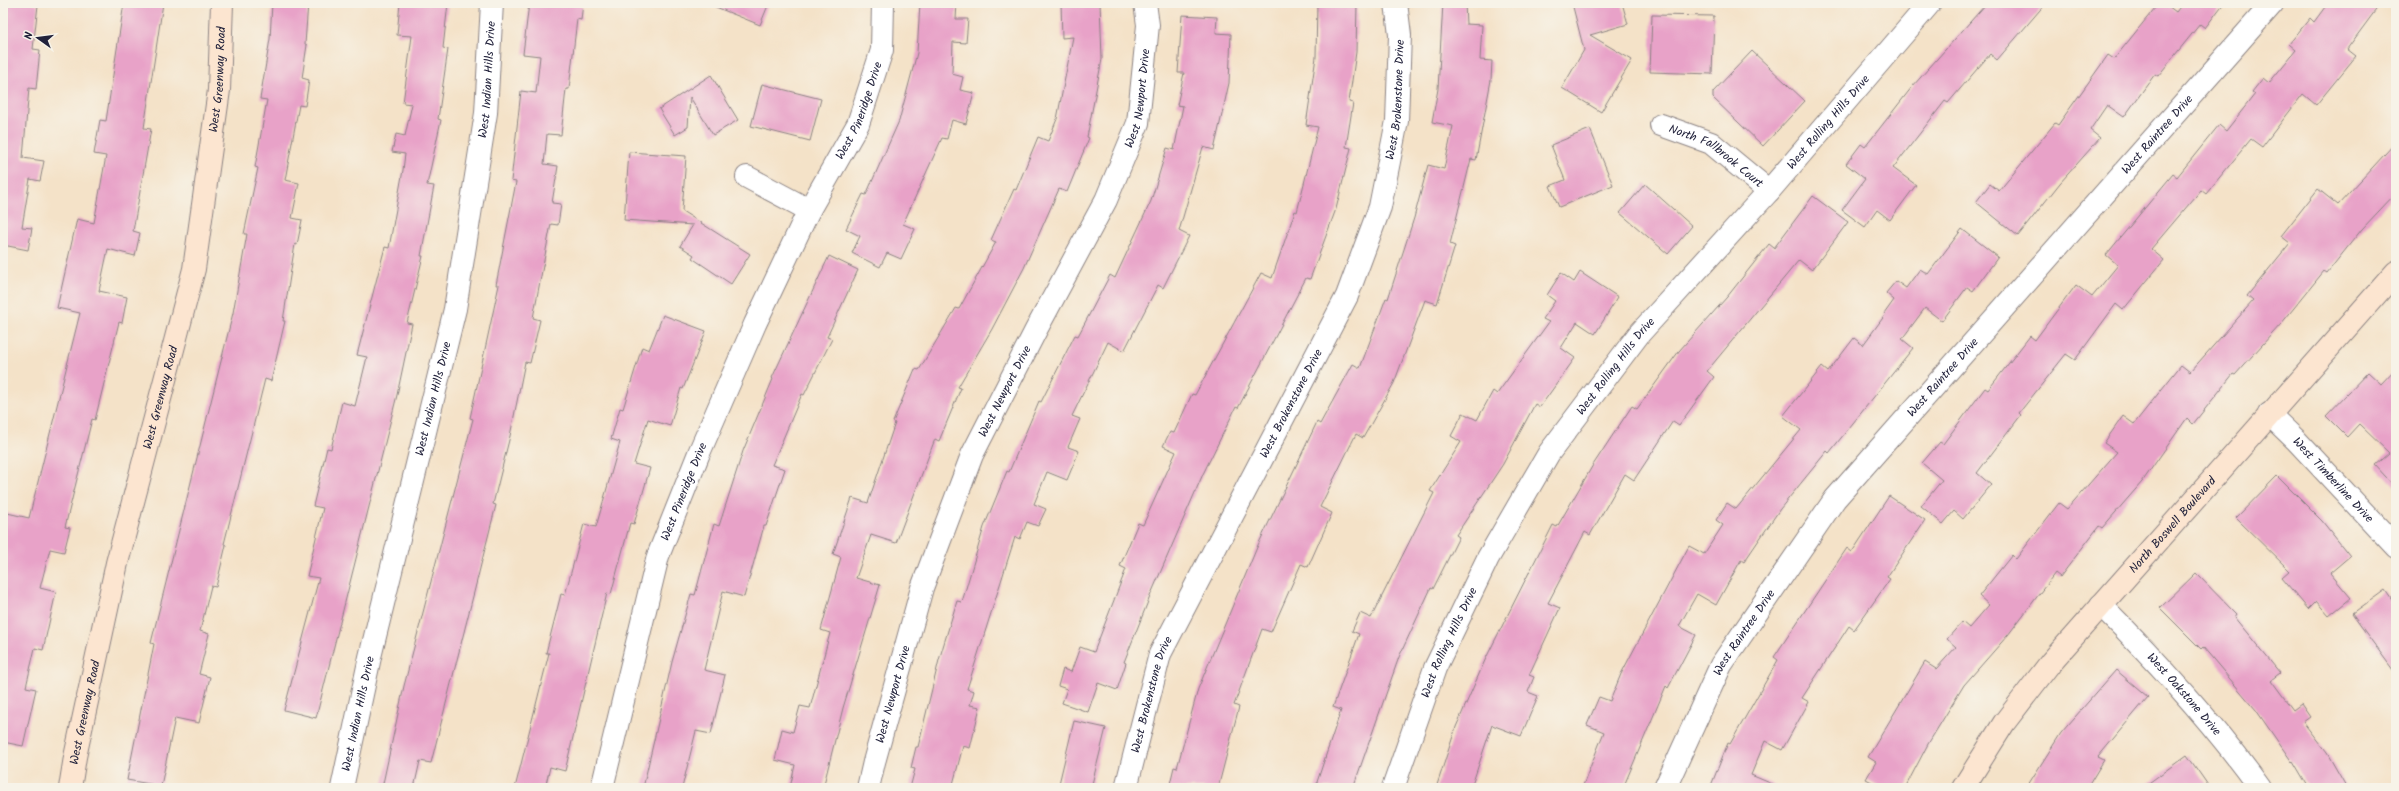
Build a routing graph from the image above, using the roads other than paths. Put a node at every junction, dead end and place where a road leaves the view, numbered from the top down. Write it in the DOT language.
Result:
graph roads {
  1 [pos="222,3"];
  2 [pos="492,3"];
  3 [pos="884,3"];
  4 [pos="1145,3"];
  5 [pos="1396,3"];
  6 [pos="1930,3"];
  7 [pos="2273,3"];
  8 [pos="1661,125"];
  9 [pos="747,177"];
  10 [pos="1769,191"];
  11 [pos="810,210"];
  12 [pos="2396,272"];
  13 [pos="2269,414"];
  14 [pos="2396,547"];
  15 [pos="2101,605"];
  16 [pos="70,788"];
  17 [pos="342,788"];
  18 [pos="602,788"];
  19 [pos="868,788"];
  20 [pos="1126,788"];
  21 [pos="1393,788"];
  22 [pos="1664,788"];
  23 [pos="1963,788"];
  24 [pos="2260,788"];
  1 -- 16 [label="street, West Greenway Road"];
  2 -- 17 [label="street, West Indian Hills Drive"];
  3 -- 11 [label="street, West Pineridge Drive"];
  4 -- 19 [label="street, West Newport Drive"];
  5 -- 20 [label="street, West Brokenstone Drive"];
  6 -- 10 [label="street, West Rolling Hills Drive"];
  7 -- 22 [label="street, West Raintree Drive"];
  8 -- 10 [label="street, North Fallbrook Court"];
  9 -- 11 [label="street"];
  10 -- 21 [label="street, West Rolling Hills Drive"];
  11 -- 18 [label="street, West Pineridge Drive"];
  12 -- 13 [label="street, North Boswell Boulevard"];
  13 -- 14 [label="street, West Timberline Drive"];
  13 -- 15 [label="street, North Boswell Boulevard"];
  15 -- 23 [label="street, North Boswell Boulevard"];
  15 -- 24 [label="street, West Oakstone Drive"];
}
